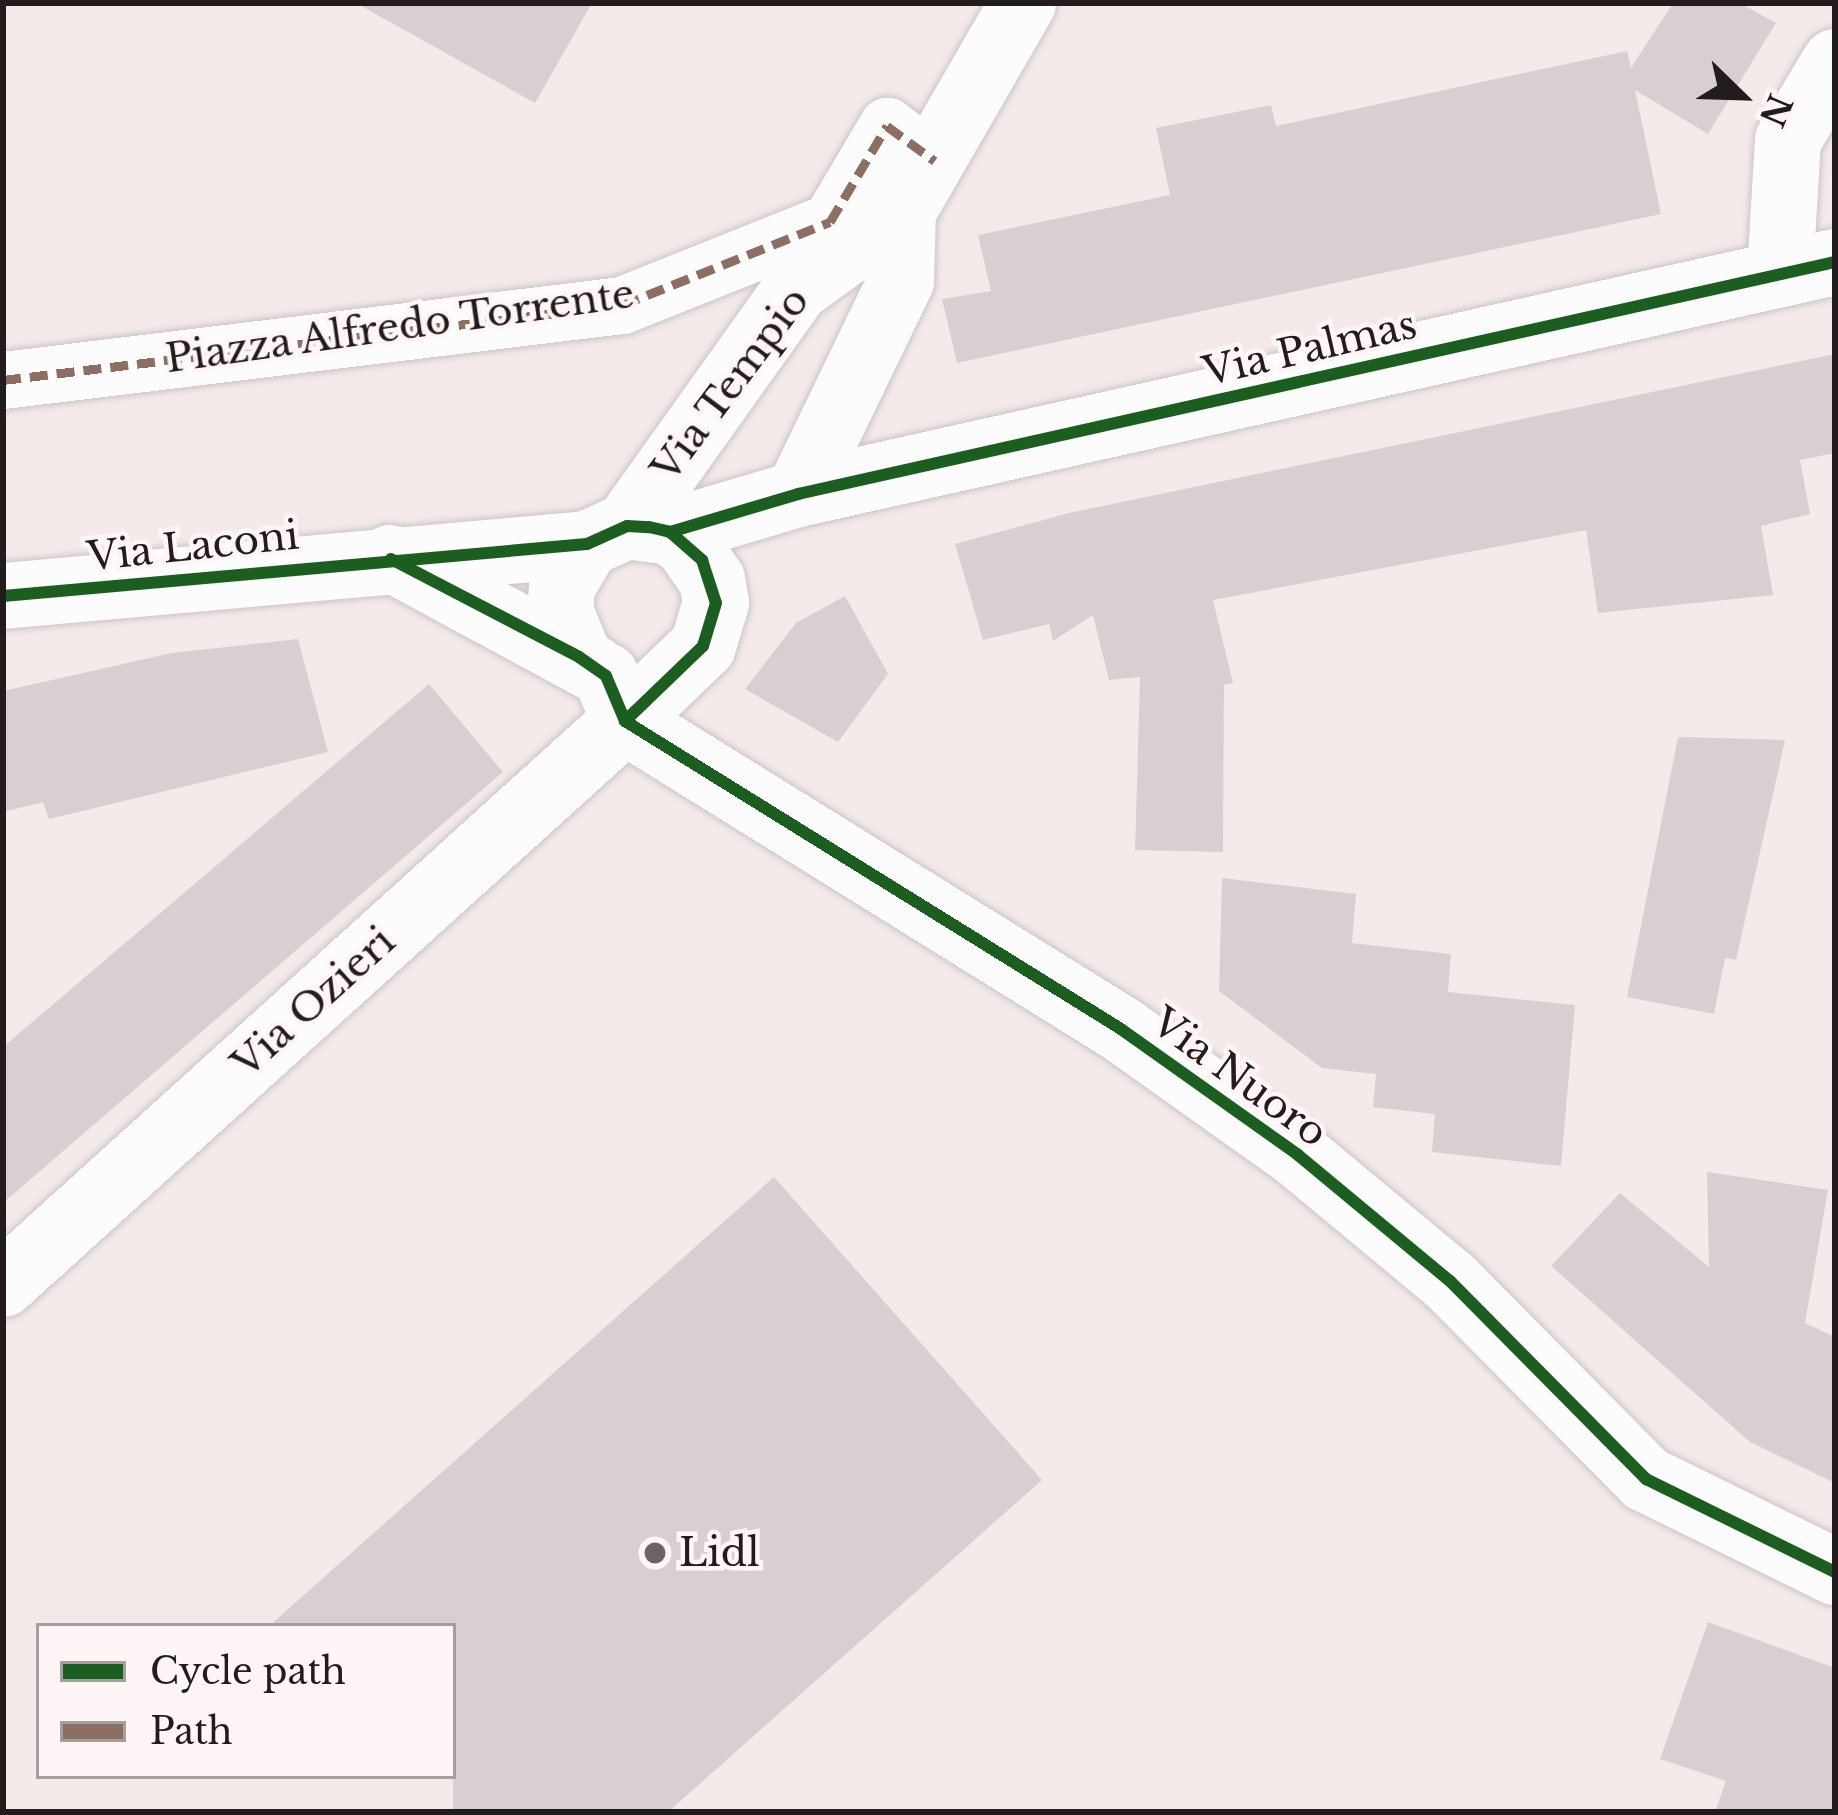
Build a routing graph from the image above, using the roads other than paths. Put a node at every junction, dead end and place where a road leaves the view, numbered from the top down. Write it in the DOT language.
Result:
graph roads {
  1 [pos="1023,3"];
  2 [pos="1835,62"];
  3 [pos="919,186"];
  4 [pos="1807,268"];
  5 [pos="3,380"];
  6 [pos="798,494"];
  7 [pos="628,534"];
  8 [pos="389,558"];
  9 [pos="3,596"];
  10 [pos="716,603"];
  11 [pos="603,684"];
  12 [pos="3,1284"];
  13 [pos="1835,1572"];
  1 -- 3 [label="street, Via Tempio"];
  2 -- 4 [label="street"];
  3 -- 5 [label="street, Piazza Alfredo Torrente"];
  3 -- 6 [label="street, Via Tempio"];
  3 -- 7 [label="street, Via Tempio"];
  4 -- 6 [label="street, Via Palmas"];
  6 -- 7 [label="street"];
  6 -- 10 [label="street"];
  7 -- 8 [label="street"];
  7 -- 10 [label="street"];
  7 -- 11 [label="street"];
  8 -- 9 [label="street, Via Laconi"];
  8 -- 11 [label="street"];
  10 -- 11 [label="street"];
  11 -- 12 [label="street, Via Ozieri"];
  11 -- 13 [label="street, Via Nuoro"];
}
